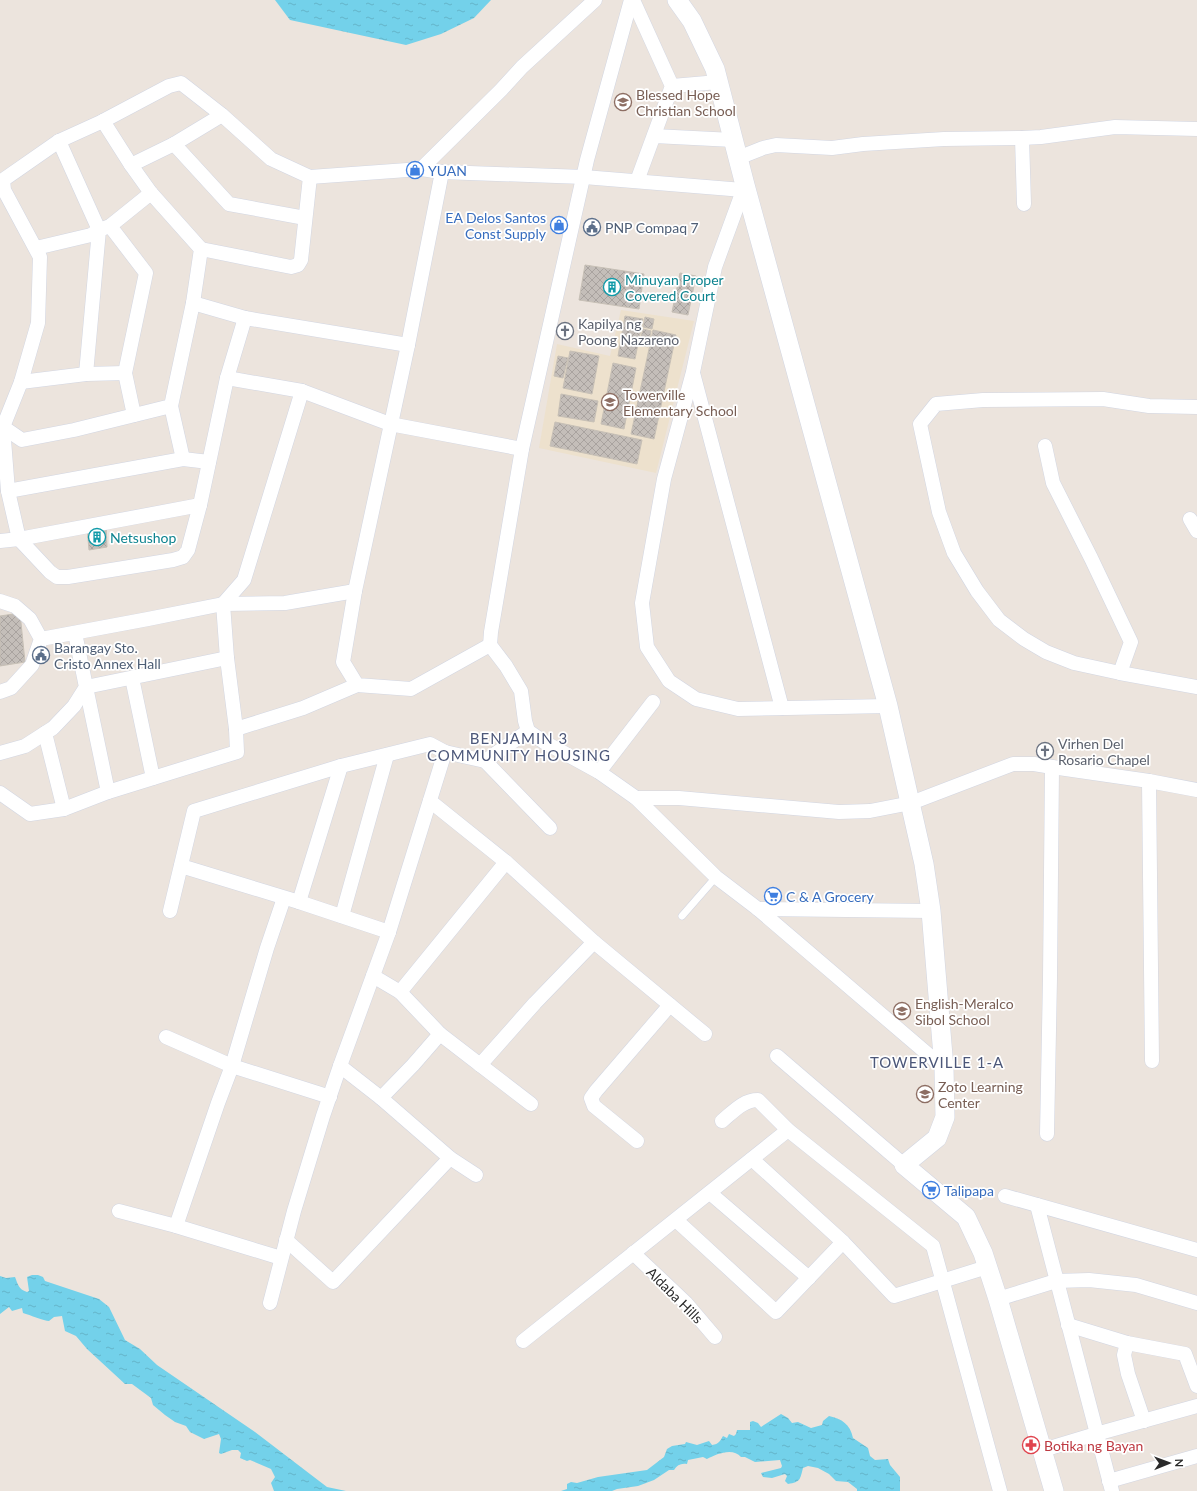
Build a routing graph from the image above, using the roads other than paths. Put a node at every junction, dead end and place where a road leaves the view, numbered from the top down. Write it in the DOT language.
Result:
graph roads {
  1 [pos="595,0"];
  2 [pos="632,0"];
  3 [pos="677,0"];
  4 [pos="718,82"];
  5 [pos="672,86"];
  6 [pos="222,115"];
  7 [pos="103,121"];
  8 [pos="1197,129"];
  9 [pos="654,136"];
  10 [pos="1022,138"];
  11 [pos="59,141"];
  12 [pos="174,144"];
  13 [pos="736,149"];
  14 [pos="131,165"];
  15 [pos="421,169"];
  16 [pos="442,172"];
  17 [pos="310,177"];
  18 [pos="584,177"];
  19 [pos="2,181"];
  20 [pos="638,181"];
  21 [pos="744,187"];
  22 [pos="151,193"];
  23 [pos="1024,204"];
  24 [pos="305,218"];
  25 [pos="104,228"];
  26 [pos="36,248"];
  27 [pos="201,249"];
  28 [pos="193,303"];
  29 [pos="245,318"];
  30 [pos="408,345"];
  31 [pos="693,372"];
  32 [pos="125,373"];
  33 [pos="86,374"];
  34 [pos="227,378"];
  35 [pos="21,382"];
  36 [pos="302,391"];
  37 [pos="171,406"];
  38 [pos="1197,406"];
  39 [pos="134,416"];
  40 [pos="390,424"];
  41 [pos="3,427"];
  42 [pos="1045,446"];
  43 [pos="522,449"];
  44 [pos="183,459"];
  45 [pos="209,462"];
  46 [pos="8,491"];
  47 [pos="200,505"];
  48 [pos="19,539"];
  49 [pos="0,541"];
  50 [pos="355,591"];
  51 [pos="0,601"];
  52 [pos="223,604"];
  53 [pos="75,633"];
  54 [pos="41,639"];
  55 [pos="490,644"];
  56 [pos="226,658"];
  57 [pos="1120,674"];
  58 [pos="132,678"];
  59 [pos="357,685"];
  60 [pos="86,687"];
  61 [pos="1197,688"];
  62 [pos="0,692"];
  63 [pos="653,702"];
  64 [pos="888,706"];
  65 [pos="782,708"];
  66 [pos="236,729"];
  67 [pos="528,731"];
  68 [pos="45,733"];
  69 [pos="445,752"];
  70 [pos="0,753"];
  71 [pos="387,754"];
  72 [pos="485,761"];
  73 [pos="341,766"];
  74 [pos="1052,767"];
  75 [pos="600,772"];
  76 [pos="153,778"];
  77 [pos="1149,781"];
  78 [pos="1197,790"];
  79 [pos="108,792"];
  80 [pos="0,793"];
  81 [pos="636,798"];
  82 [pos="430,801"];
  83 [pos="911,803"];
  84 [pos="64,809"];
  85 [pos="550,828"];
  86 [pos="506,862"];
  87 [pos="181,866"];
  88 [pos="716,876"];
  89 [pos="284,898"];
  90 [pos="299,902"];
  91 [pos="758,909"];
  92 [pos="170,911"];
  93 [pos="930,911"];
  94 [pos="342,916"];
  95 [pos="682,916"];
  96 [pos="389,932"];
  97 [pos="594,942"];
  98 [pos="372,976"];
  99 [pos="400,992"];
  100 [pos="670,1005"];
  101 [pos="440,1034"];
  102 [pos="705,1034"];
  103 [pos="166,1037"];
  104 [pos="777,1056"];
  105 [pos="1152,1061"];
  106 [pos="480,1065"];
  107 [pos="232,1066"];
  108 [pos="340,1066"];
  109 [pos="944,1068"];
  110 [pos="330,1097"];
  111 [pos="381,1098"];
  112 [pos="531,1104"];
  113 [pos="722,1121"];
  114 [pos="788,1130"];
  115 [pos="1047,1134"];
  116 [pos="637,1141"];
  117 [pos="450,1158"];
  118 [pos="752,1159"];
  119 [pos="904,1165"];
  120 [pos="476,1175"];
  121 [pos="710,1193"];
  122 [pos="1005,1196"];
  123 [pos="1037,1205"];
  124 [pos="119,1211"];
  125 [pos="676,1220"];
  126 [pos="176,1226"];
  127 [pos="286,1240"];
  128 [pos="843,1242"];
  129 [pos="1197,1250"];
  130 [pos="634,1253"];
  131 [pos="281,1258"];
  132 [pos="987,1267"];
  133 [pos="809,1278"];
  134 [pos="1056,1281"];
  135 [pos="943,1282"];
  136 [pos="998,1299"];
  137 [pos="270,1303"];
  138 [pos="1197,1304"];
  139 [pos="1068,1325"];
  140 [pos="715,1337"];
  141 [pos="523,1341"];
  142 [pos="1127,1343"];
  143 [pos="1197,1386"];
  144 [pos="1197,1406"];
  145 [pos="1144,1421"];
  146 [pos="1096,1434"];
  147 [pos="1043,1450"];
  148 [pos="1197,1456"];
  149 [pos="1110,1486"];
  150 [pos="1000,1491"];
  151 [pos="1054,1491"];
  1 -- 15 [label="street"];
  2 -- 5 [label="street"];
  2 -- 18 [label="street"];
  3 -- 4 [label="street"];
  4 -- 5 [label="street"];
  4 -- 13 [label="street"];
  5 -- 9 [label="street"];
  6 -- 7 [label="street"];
  6 -- 12 [label="street"];
  6 -- 17 [label="street"];
  7 -- 11 [label="street"];
  7 -- 14 [label="street"];
  8 -- 10 [label="street"];
  9 -- 13 [label="street"];
  9 -- 20 [label="street"];
  10 -- 13 [label="street"];
  10 -- 23 [label="street"];
  11 -- 19 [label="street"];
  11 -- 25 [label="street"];
  12 -- 14 [label="street"];
  12 -- 24 [label="street"];
  13 -- 21 [label="street"];
  14 -- 22 [label="street"];
  15 -- 16 [label="street"];
  15 -- 17 [label="street"];
  16 -- 18 [label="street"];
  16 -- 30 [label="street"];
  17 -- 24 [label="street"];
  18 -- 20 [label="street"];
  18 -- 43 [label="street"];
  19 -- 26 [label="street"];
  20 -- 21 [label="street"];
  21 -- 31 [label="street"];
  21 -- 64 [label="street"];
  22 -- 25 [label="street"];
  22 -- 27 [label="street"];
  24 -- 27 [label="street"];
  25 -- 26 [label="street"];
  25 -- 32 [label="street"];
  25 -- 33 [label="street"];
  26 -- 35 [label="street"];
  27 -- 28 [label="street"];
  28 -- 29 [label="street"];
  28 -- 37 [label="street"];
  29 -- 30 [label="street"];
  29 -- 34 [label="street"];
  30 -- 40 [label="street"];
  31 -- 65 [label="street"];
  31 -- 65 [label="street"];
  32 -- 33 [label="street"];
  32 -- 39 [label="street"];
  33 -- 35 [label="street"];
  34 -- 36 [label="street"];
  34 -- 45 [label="street"];
  35 -- 41 [label="street"];
  36 -- 40 [label="street"];
  36 -- 52 [label="street"];
  37 -- 39 [label="street"];
  37 -- 44 [label="street"];
  38 -- 57 [label="street"];
  39 -- 41 [label="street"];
  40 -- 43 [label="street"];
  40 -- 50 [label="street"];
  41 -- 46 [label="street"];
  42 -- 57 [label="street"];
  43 -- 55 [label="street"];
  44 -- 45 [label="street"];
  44 -- 46 [label="street"];
  45 -- 47 [label="street"];
  46 -- 48 [label="street"];
  47 -- 48 [label="street"];
  47 -- 48 [label="street"];
  48 -- 49 [label="street"];
  50 -- 52 [label="street"];
  50 -- 59 [label="street"];
  51 -- 54 [label="street"];
  52 -- 53 [label="street"];
  52 -- 56 [label="street"];
  53 -- 54 [label="street"];
  53 -- 60 [label="street"];
  54 -- 62 [label="street"];
  55 -- 59 [label="street"];
  55 -- 67 [label="street"];
  56 -- 58 [label="street"];
  56 -- 66 [label="street"];
  57 -- 61 [label="street"];
  58 -- 60 [label="street"];
  58 -- 76 [label="street"];
  59 -- 66 [label="street"];
  60 -- 68 [label="street"];
  60 -- 79 [label="street"];
  63 -- 75 [label="street"];
  64 -- 65 [label="street"];
  64 -- 83 [label="street"];
  66 -- 76 [label="street"];
  67 -- 72 [label="street"];
  67 -- 75 [label="street"];
  68 -- 70 [label="street"];
  68 -- 84 [label="street"];
  69 -- 71 [label="street"];
  69 -- 72 [label="street"];
  69 -- 82 [label="street"];
  71 -- 73 [label="street"];
  71 -- 94 [label="street"];
  72 -- 85 [label="street"];
  73 -- 87 [label="street"];
  73 -- 90 [label="street"];
  74 -- 77 [label="street"];
  74 -- 83 [label="street"];
  74 -- 115 [label="street"];
  75 -- 81 [label="street"];
  76 -- 79 [label="street"];
  77 -- 78 [label="street"];
  77 -- 105 [label="street"];
  79 -- 84 [label="street"];
  80 -- 84 [label="street"];
  81 -- 83 [label="street"];
  81 -- 88 [label="street"];
  82 -- 86 [label="street"];
  82 -- 96 [label="street"];
  83 -- 93 [label="street"];
  86 -- 97 [label="street"];
  86 -- 99 [label="street"];
  87 -- 89 [label="street"];
  87 -- 92 [label="street"];
  88 -- 91 [label="street"];
  88 -- 95 [label="lane"];
  89 -- 90 [label="street"];
  89 -- 107 [label="street"];
  90 -- 94 [label="street"];
  91 -- 93 [label="street"];
  91 -- 109 [label="street"];
  93 -- 109 [label="street"];
  94 -- 96 [label="street"];
  96 -- 98 [label="street"];
  97 -- 100 [label="street"];
  97 -- 106 [label="street"];
  98 -- 99 [label="street"];
  98 -- 108 [label="street"];
  99 -- 101 [label="street"];
  100 -- 102 [label="street"];
  100 -- 116 [label="street"];
  101 -- 106 [label="street"];
  101 -- 111 [label="street"];
  103 -- 107 [label="street"];
  104 -- 119 [label="street"];
  106 -- 112 [label="street"];
  107 -- 110 [label="street"];
  107 -- 126 [label="street"];
  108 -- 110 [label="street"];
  108 -- 111 [label="street"];
  109 -- 119 [label="street"];
  110 -- 127 [label="street"];
  111 -- 117 [label="street"];
  113 -- 114 [label="street"];
  114 -- 118 [label="street"];
  114 -- 135 [label="street"];
  117 -- 120 [label="street"];
  117 -- 127 [label="street"];
  118 -- 121 [label="street"];
  118 -- 128 [label="street"];
  119 -- 132 [label="street"];
  121 -- 125 [label="street"];
  121 -- 133 [label="street"];
  122 -- 123 [label="street"];
  123 -- 129 [label="street"];
  123 -- 134 [label="street"];
  124 -- 126 [label="street"];
  125 -- 130 [label="street"];
  125 -- 133 [label="street"];
  126 -- 131 [label="street"];
  127 -- 131 [label="street"];
  128 -- 133 [label="street"];
  128 -- 135 [label="street"];
  130 -- 140 [label="street, Aldaba Hills"];
  130 -- 141 [label="street"];
  131 -- 137 [label="street"];
  132 -- 135 [label="street"];
  132 -- 136 [label="street"];
  134 -- 136 [label="street"];
  134 -- 138 [label="street"];
  134 -- 139 [label="street"];
  135 -- 150 [label="street"];
  136 -- 147 [label="street"];
  139 -- 142 [label="street"];
  139 -- 146 [label="street"];
  142 -- 143 [label="street"];
  142 -- 145 [label="street"];
  144 -- 145 [label="street"];
  145 -- 146 [label="street"];
  146 -- 147 [label="street"];
  146 -- 149 [label="street"];
  147 -- 151 [label="street"];
  148 -- 149 [label="street"];
}
